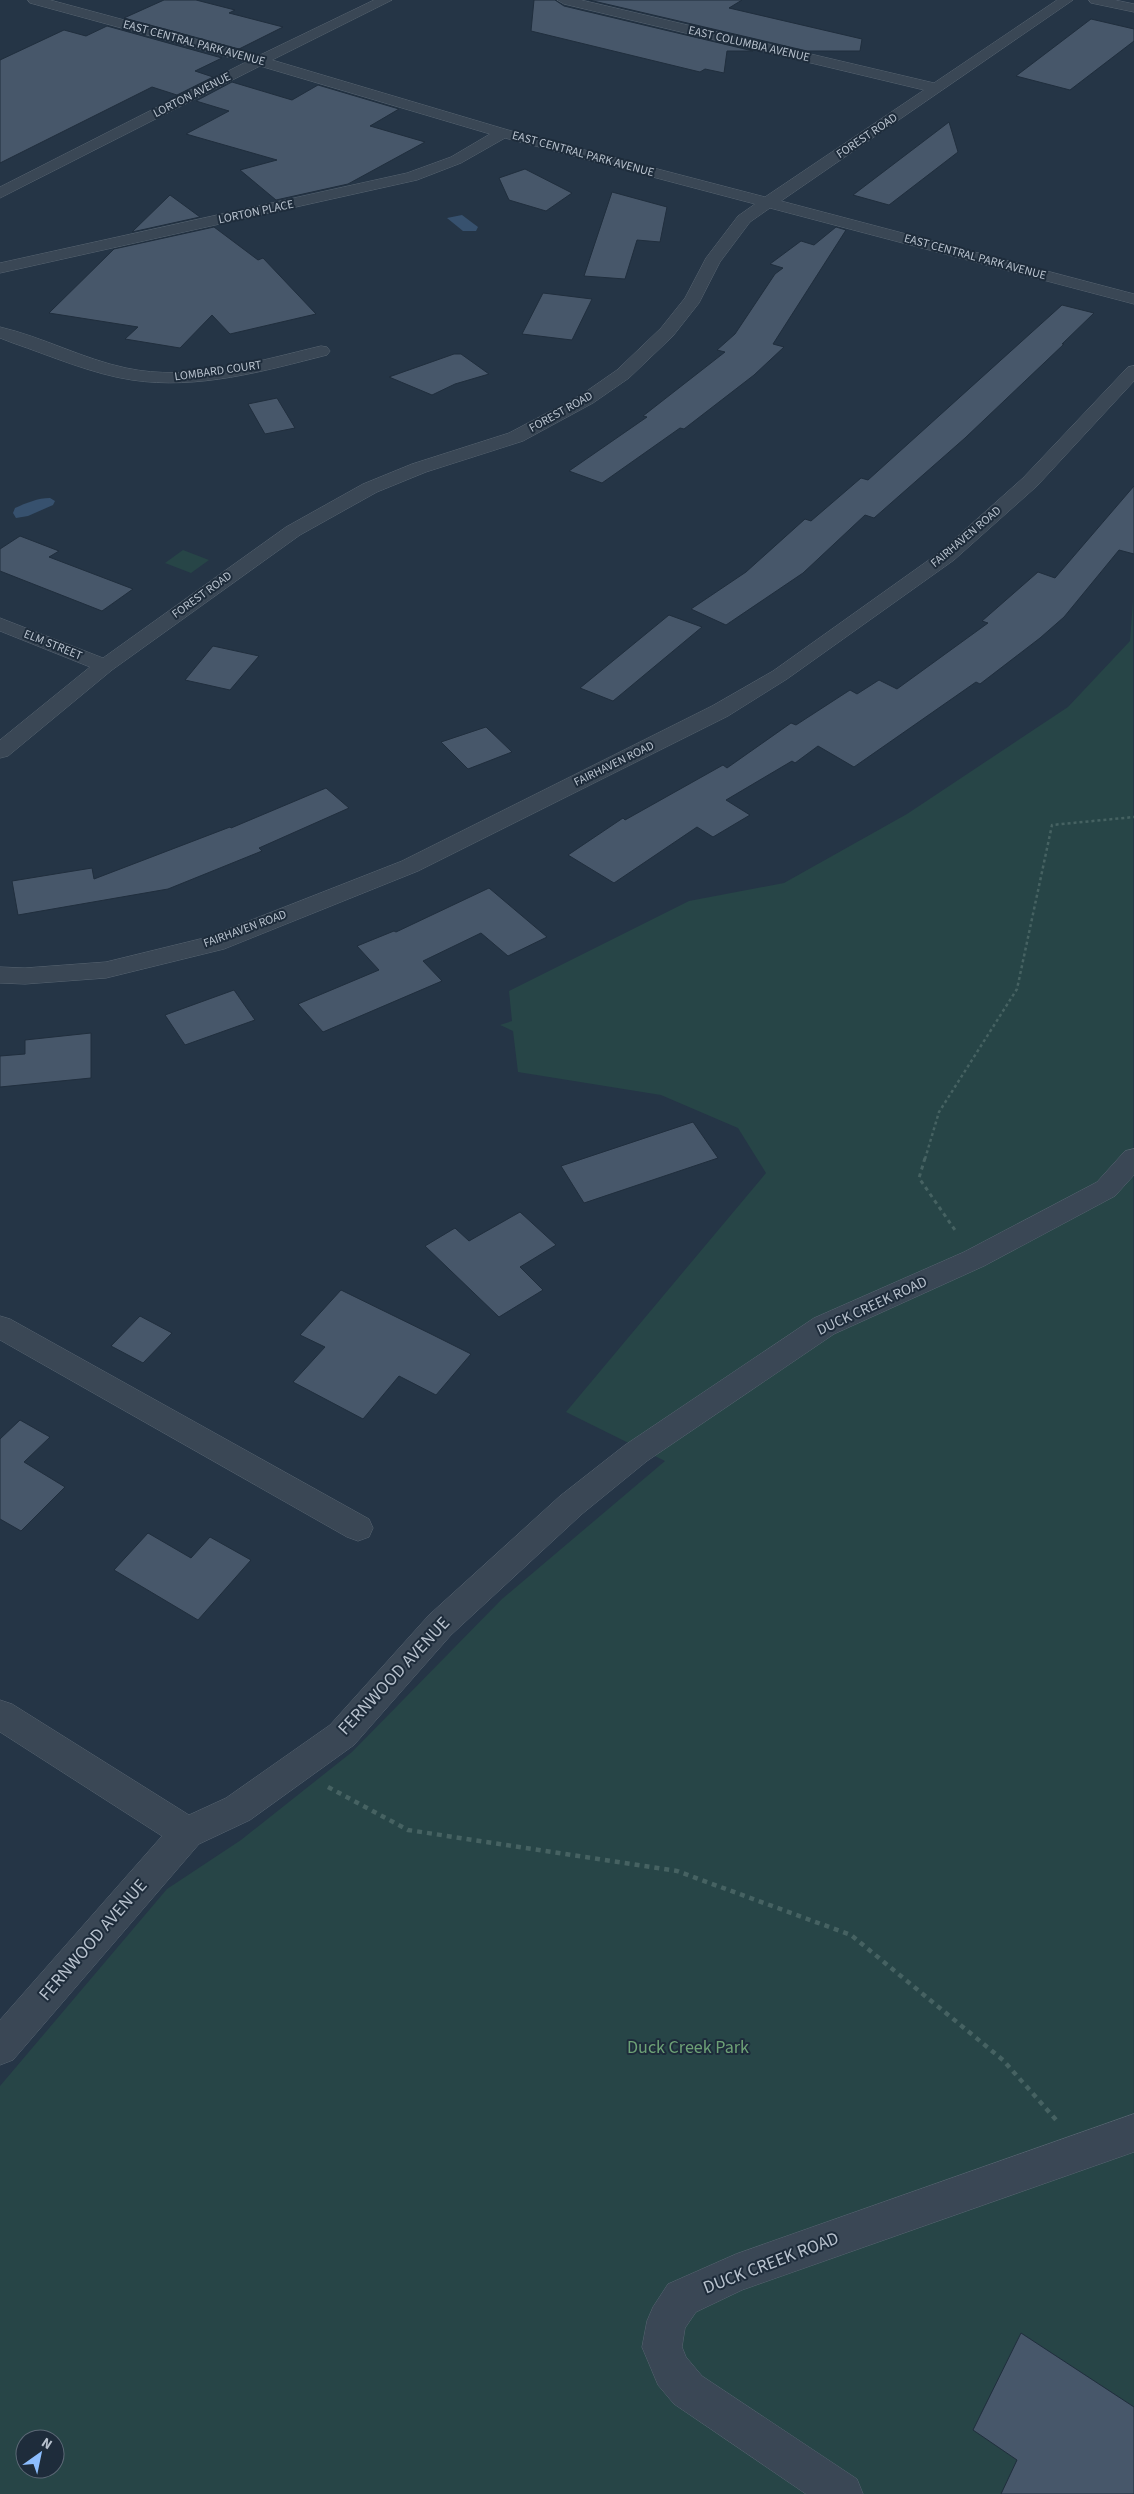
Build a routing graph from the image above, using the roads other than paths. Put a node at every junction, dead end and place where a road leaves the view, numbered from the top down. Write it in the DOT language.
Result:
graph roads {
  1 [pos="35,0"];
  2 [pos="385,0"];
  3 [pos="564,0"];
  4 [pos="1066,0"];
  5 [pos="1096,0"];
  6 [pos="1134,8"];
  7 [pos="259,61"];
  8 [pos="934,88"];
  9 [pos="503,133"];
  10 [pos="0,193"];
  11 [pos="767,202"];
  12 [pos="0,268"];
  13 [pos="1134,299"];
  14 [pos="0,332"];
  15 [pos="321,351"];
  16 [pos="1134,371"];
  17 [pos="0,624"];
  18 [pos="105,666"];
  19 [pos="0,752"];
  20 [pos="0,975"];
  21 [pos="1134,1158"];
  22 [pos="0,1327"];
  23 [pos="571,1505"];
  24 [pos="358,1528"];
  25 [pos="0,1714"];
  26 [pos="187,1833"];
  27 [pos="0,2047"];
  28 [pos="1134,2134"];
  29 [pos="842,2494"];
  1 -- 7 [label="street, EAST CENTRAL PARK AVENUE"];
  2 -- 7 [label="street, LORTON AVENUE"];
  3 -- 8 [label="street, EAST COLUMBIA AVENUE"];
  4 -- 8 [label="street, FOREST ROAD"];
  5 -- 6 [label="street"];
  7 -- 9 [label="street, EAST CENTRAL PARK AVENUE"];
  7 -- 10 [label="street, LORTON AVENUE"];
  8 -- 11 [label="street, FOREST ROAD"];
  9 -- 11 [label="street, EAST CENTRAL PARK AVENUE"];
  9 -- 12 [label="street, LORTON PLACE"];
  11 -- 13 [label="street, EAST CENTRAL PARK AVENUE"];
  11 -- 18 [label="street, FOREST ROAD"];
  14 -- 15 [label="street, LOMBARD COURT"];
  16 -- 20 [label="street, FAIRHAVEN ROAD"];
  17 -- 18 [label="street, ELM STREET"];
  18 -- 19 [label="street, FOREST ROAD"];
  21 -- 23 [label="street, DUCK CREEK ROAD"];
  22 -- 24 [label="street"];
  23 -- 26 [label="street, FERNWOOD AVENUE"];
  25 -- 26 [label="street"];
  26 -- 27 [label="street, FERNWOOD AVENUE"];
  28 -- 29 [label="street, DUCK CREEK ROAD"];
}
